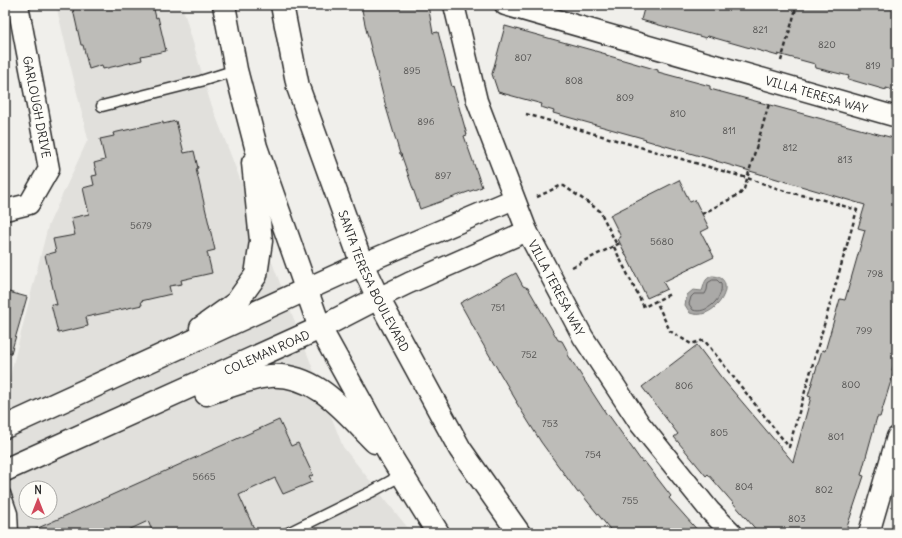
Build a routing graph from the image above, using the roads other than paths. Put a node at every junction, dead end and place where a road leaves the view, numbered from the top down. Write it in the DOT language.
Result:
graph roads {
  1 [pos="18,5"];
  2 [pos="224,5"];
  3 [pos="282,5"];
  4 [pos="454,5"];
  5 [pos="505,5"];
  6 [pos="236,70"];
  7 [pos="102,106"];
  8 [pos="247,112"];
  9 [pos="897,117"];
  10 [pos="515,202"];
  11 [pos="5,210"];
  12 [pos="527,231"];
  13 [pos="362,264"];
  14 [pos="306,291"];
  15 [pos="378,298"];
  16 [pos="320,328"];
  17 [pos="168,353"];
  18 [pos="5,427"];
  19 [pos="87,434"];
  20 [pos="897,437"];
  21 [pos="398,467"];
  22 [pos="5,470"];
  23 [pos="5,493"];
  24 [pos="13,533"];
  25 [pos="288,533"];
  26 [pos="438,533"];
  27 [pos="520,533"];
  28 [pos="732,533"];
  29 [pos="869,533"];
  1 -- 11 [label="street, GARLOUGH DRIVE"];
  2 -- 6 [label="main road"];
  3 -- 13 [label="main road, SANTA TERESA BOULEVARD"];
  4 -- 10 [label="street, VILLA TERESA WAY"];
  5 -- 9 [label="street, VILLA TERESA WAY"];
  6 -- 7 [label="lane"];
  6 -- 8 [label="main road"];
  8 -- 14 [label="main road"];
  8 -- 17 [label="main road"];
  10 -- 12 [label="street, VILLA TERESA WAY"];
  10 -- 13 [label="street"];
  12 -- 15 [label="street, COLEMAN ROAD"];
  12 -- 28 [label="street, VILLA TERESA WAY"];
  13 -- 14 [label="main road"];
  13 -- 15 [label="main road, SANTA TERESA BOULEVARD"];
  14 -- 16 [label="main road"];
  14 -- 17 [label="main road"];
  15 -- 16 [label="main road, COLEMAN ROAD"];
  15 -- 27 [label="main road, SANTA TERESA BOULEVARD"];
  16 -- 19 [label="main road, COLEMAN ROAD"];
  16 -- 21 [label="main road"];
  17 -- 18 [label="main road"];
  19 -- 21 [label="main road"];
  19 -- 22 [label="main road, COLEMAN ROAD"];
  20 -- 29 [label="street"];
  21 -- 25 [label="lane"];
  21 -- 26 [label="main road"];
  23 -- 24 [label="lane"];
}
